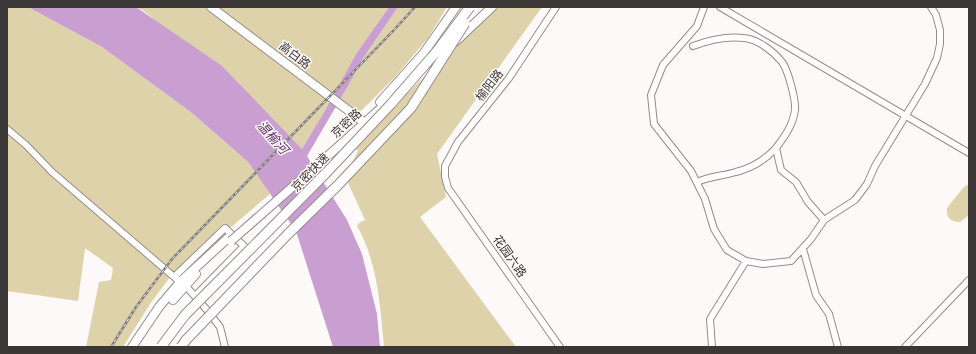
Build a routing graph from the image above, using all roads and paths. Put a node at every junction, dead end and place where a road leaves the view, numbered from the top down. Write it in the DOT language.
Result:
graph roads {
  1 [pos="211,7"];
  2 [pos="456,7"];
  3 [pos="470,7"];
  4 [pos="475,7"];
  5 [pos="492,7"];
  6 [pos="556,7"];
  7 [pos="704,7"];
  8 [pos="720,7"];
  9 [pos="931,7"];
  10 [pos="693,46"];
  11 [pos="905,115"];
  12 [pos="364,121"];
  13 [pos="7,129"];
  14 [pos="776,148"];
  15 [pos="969,153"];
  16 [pos="445,177"];
  17 [pos="697,182"];
  18 [pos="824,220"];
  19 [pos="803,248"];
  20 [pos="746,261"];
  21 [pos="969,280"];
  22 [pos="180,282"];
  23 [pos="194,296"];
  24 [pos="132,347"];
  25 [pos="138,347"];
  26 [pos="161,347"];
  27 [pos="180,347"];
  28 [pos="225,347"];
  29 [pos="560,347"];
  30 [pos="712,347"];
  31 [pos="838,347"];
  32 [pos="905,347"];
  1 -- 12 [label="main road, 高白路"];
  2 -- 12 [label="main road, 京密路"];
  3 -- 26 [label="highway, 京密快速, bridge"];
  4 -- 27 [label="highway, bridge"];
  5 -- 12 [label="main road, 京密路"];
  6 -- 16 [label="street, 榆阳路"];
  7 -- 17 [label="street"];
  8 -- 11 [label="street"];
  9 -- 11 [label="street"];
  10 -- 14 [label="street"];
  11 -- 15 [label="street"];
  11 -- 18 [label="street"];
  12 -- 22 [label="main road, 京密路"];
  13 -- 22 [label="street"];
  14 -- 17 [label="street"];
  14 -- 18 [label="street"];
  16 -- 29 [label="street, 花园六路"];
  17 -- 20 [label="street"];
  18 -- 20 [label="street"];
  19 -- 31 [label="street"];
  20 -- 30 [label="street"];
  21 -- 32 [label="street"];
  22 -- 23 [label="street"];
  22 -- 23 [label="street"];
  22 -- 24 [label="main road, 京密路"];
  22 -- 25 [label="main road, 京密路"];
  23 -- 28 [label="street"];
}
